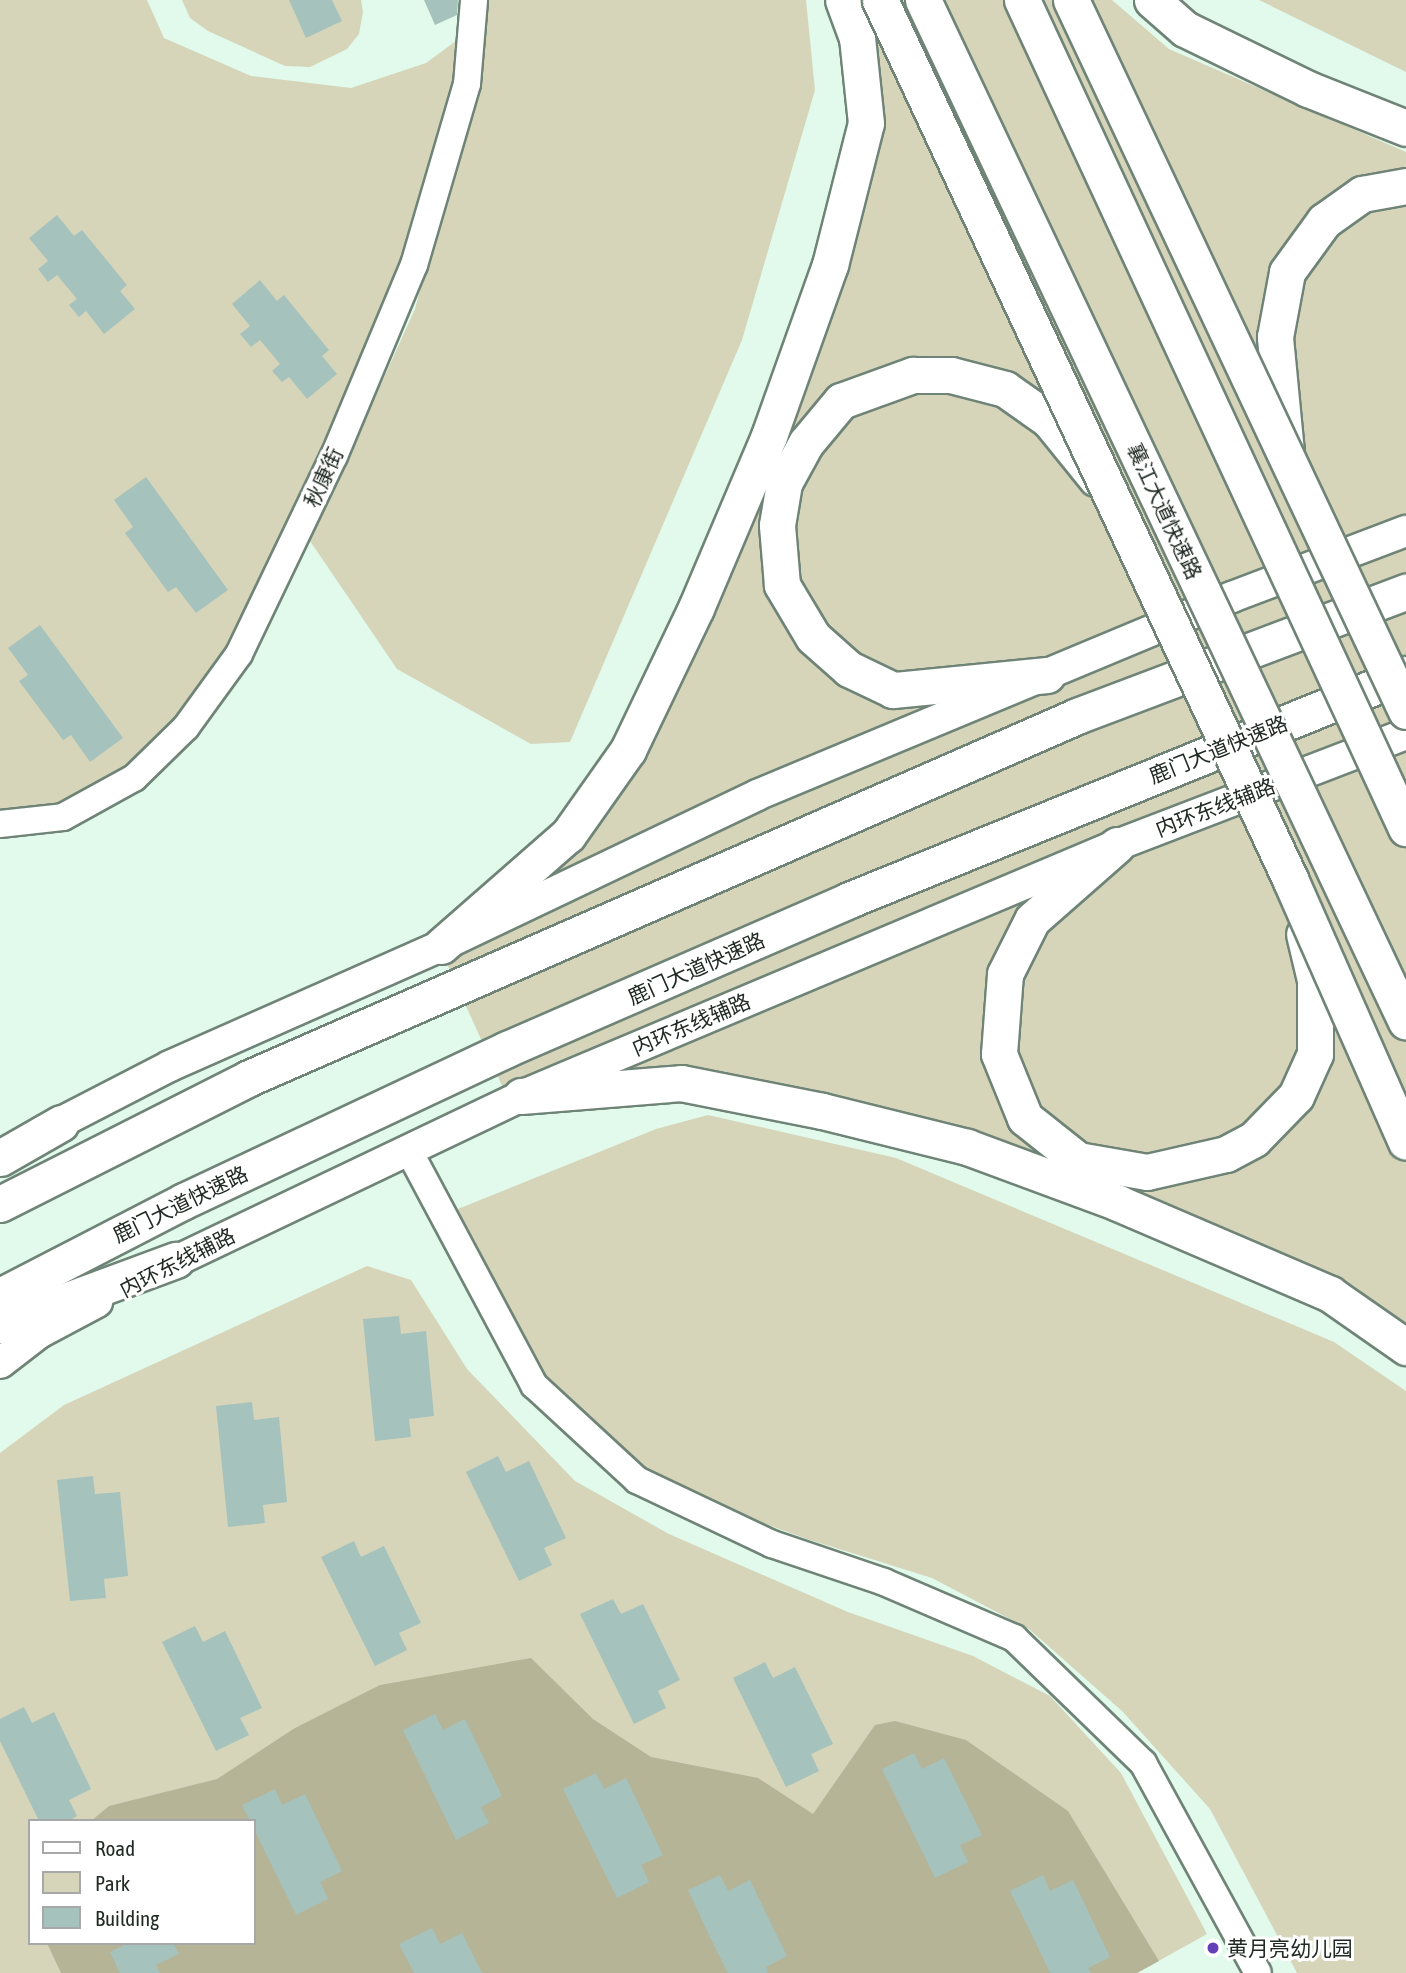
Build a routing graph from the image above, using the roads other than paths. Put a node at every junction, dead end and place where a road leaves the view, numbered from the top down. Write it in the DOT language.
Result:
graph roads {
  1 [pos="474,0"];
  2 [pos="843,0"];
  3 [pos="880,0"];
  4 [pos="923,0"];
  5 [pos="1022,0"];
  6 [pos="1071,0"];
  7 [pos="1152,0"];
  8 [pos="1406,128"];
  9 [pos="1406,186"];
  10 [pos="1286,452"];
  11 [pos="1105,488"];
  12 [pos="1406,531"];
  13 [pos="1406,592"];
  14 [pos="1406,674"];
  15 [pos="1047,675"];
  16 [pos="1406,711"];
  17 [pos="1406,734"];
  18 [pos="0,824"];
  19 [pos="1406,828"];
  20 [pos="1117,845"];
  21 [pos="1290,880"];
  22 [pos="441,946"];
  23 [pos="1406,1022"];
  24 [pos="521,1096"];
  25 [pos="61,1123"];
  26 [pos="1406,1142"];
  27 [pos="408,1149"];
  28 [pos="0,1151"];
  29 [pos="0,1158"];
  30 [pos="0,1204"];
  31 [pos="176,1260"];
  32 [pos="0,1296"];
  33 [pos="0,1325"];
  34 [pos="1406,1347"];
  35 [pos="0,1363"];
  36 [pos="1258,1973"];
  1 -- 18 [label="street, 秋康街"];
  2 -- 22 [label="highway"];
  3 -- 11 [label="highway, bridge"];
  4 -- 23 [label="highway, 襄江大道快速路, bridge"];
  5 -- 19 [label="highway, bridge"];
  6 -- 10 [label="highway, bridge"];
  7 -- 8 [label="highway"];
  9 -- 10 [label="highway"];
  10 -- 16 [label="highway, bridge"];
  11 -- 15 [label="highway"];
  11 -- 21 [label="highway, bridge"];
  12 -- 15 [label="main road"];
  13 -- 30 [label="highway"];
  14 -- 32 [label="highway, 鹿门大道快速路"];
  15 -- 22 [label="main road"];
  17 -- 20 [label="main road, 内环东线辅路"];
  20 -- 21 [label="highway, bridge"];
  20 -- 24 [label="main road, 内环东线辅路"];
  21 -- 26 [label="highway, bridge"];
  22 -- 25 [label="main road"];
  24 -- 27 [label="main road, 内环东线辅路"];
  24 -- 34 [label="highway"];
  25 -- 28 [label="main road"];
  25 -- 29 [label="highway"];
  27 -- 31 [label="main road, 内环东线辅路"];
  27 -- 36 [label="street"];
  31 -- 33 [label="highway"];
  31 -- 35 [label="main road, 内环东线辅路"];
}
